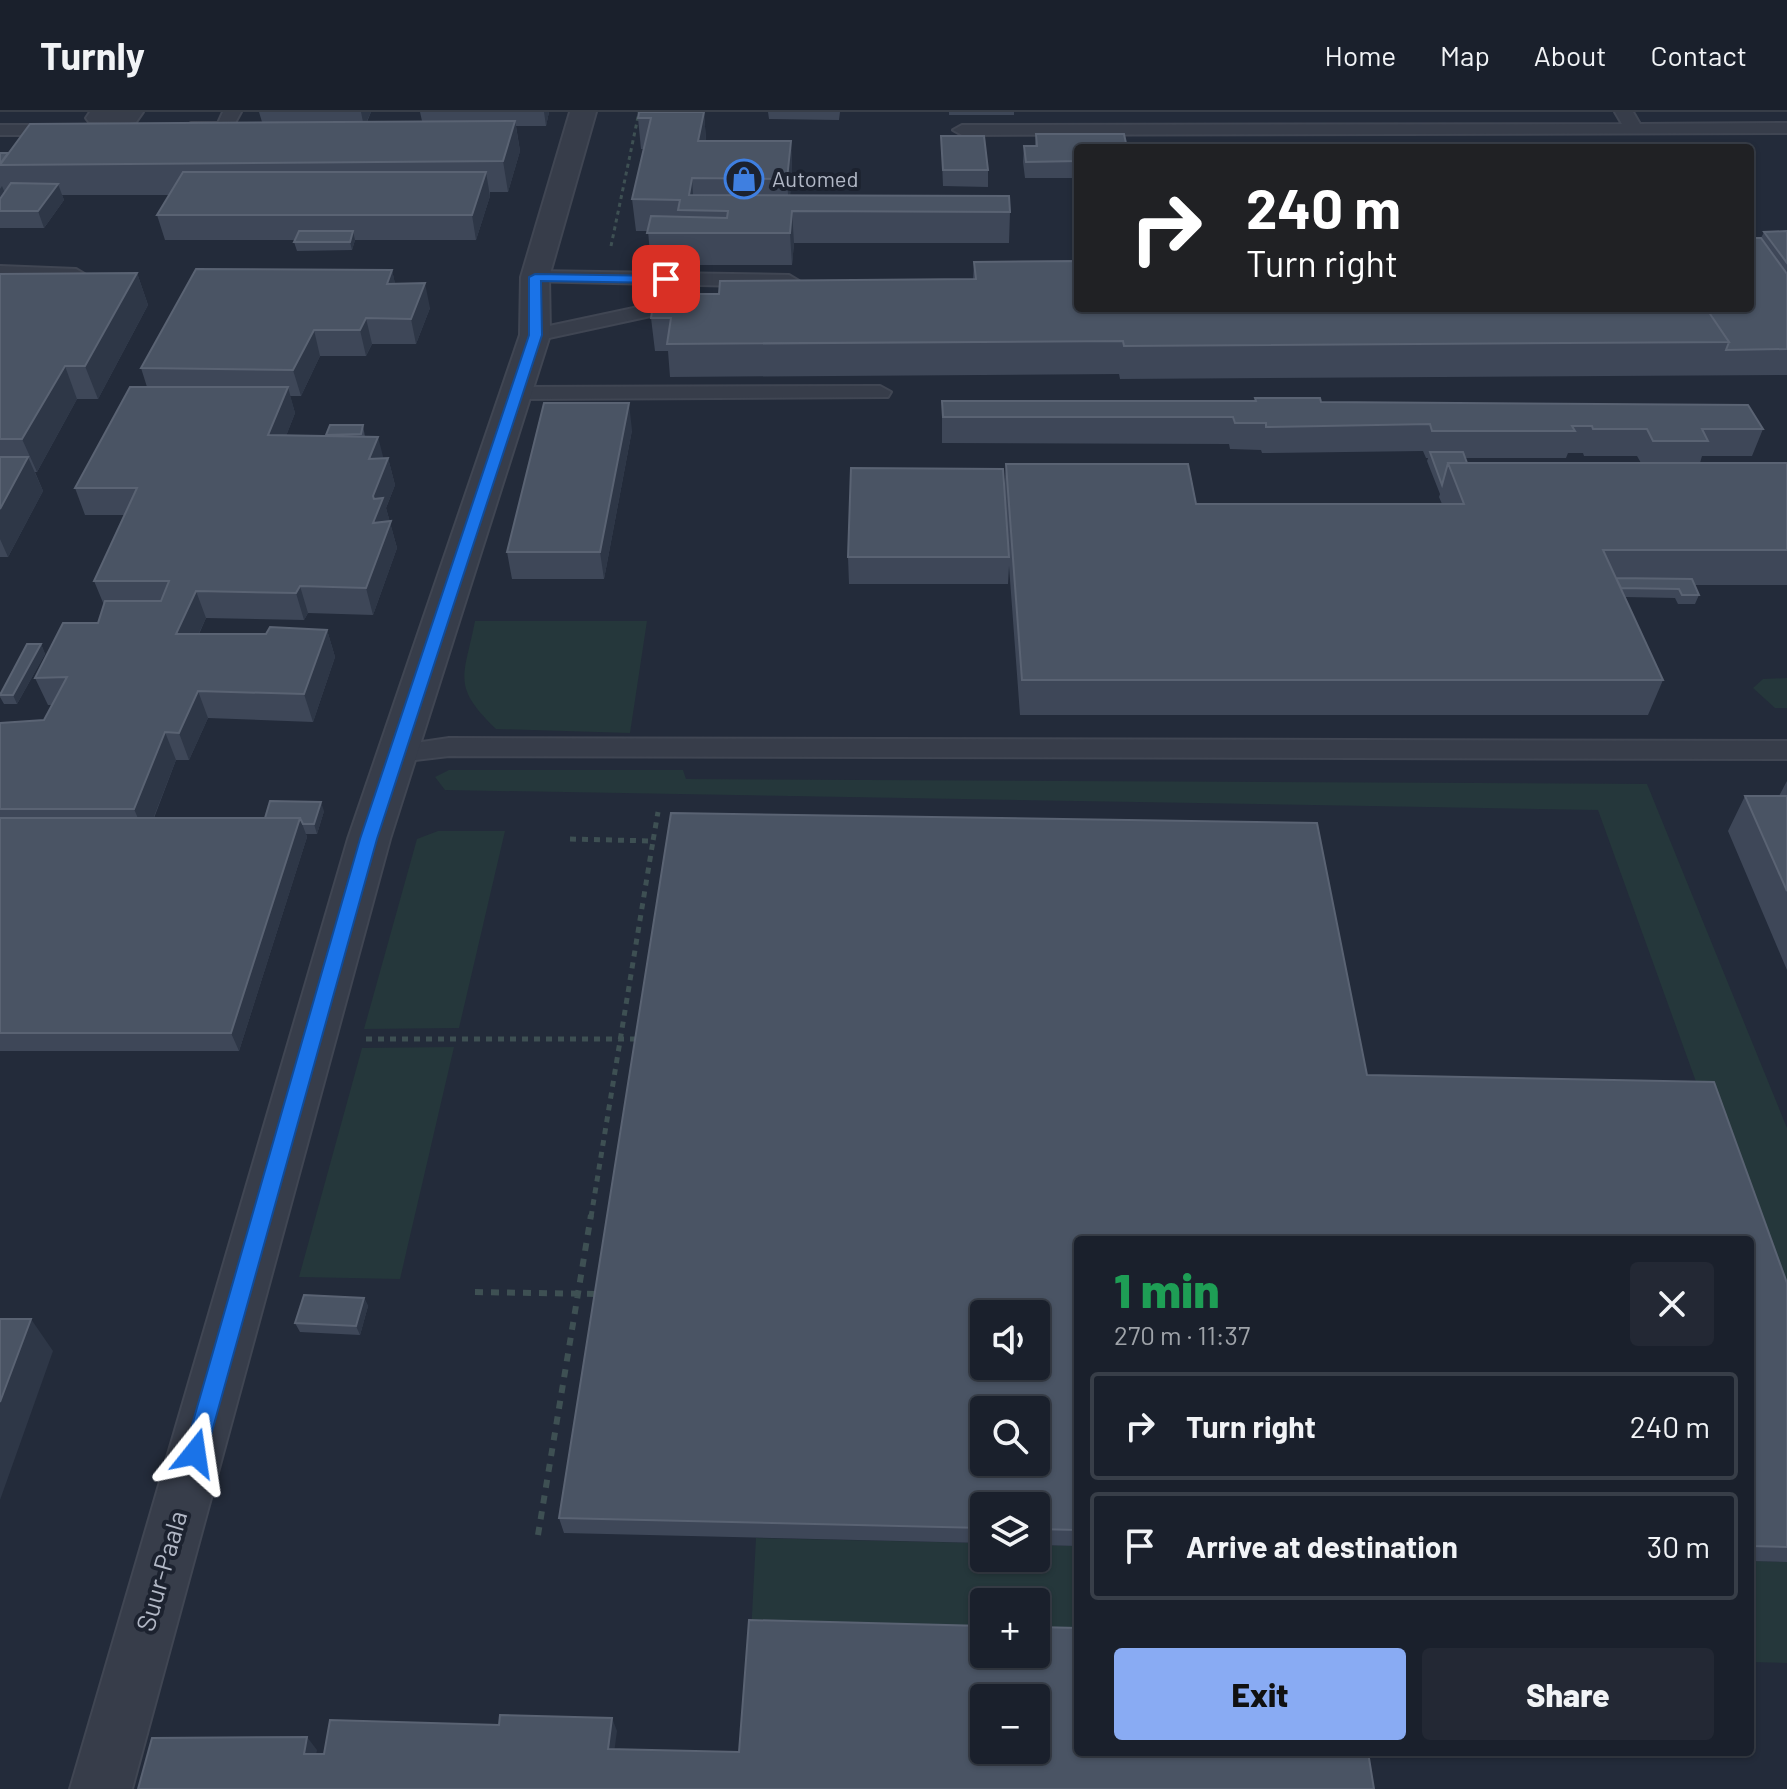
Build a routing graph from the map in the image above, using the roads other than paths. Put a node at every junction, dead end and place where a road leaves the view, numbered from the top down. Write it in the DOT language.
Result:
graph roads {
  1 [pos="99,112"];
  2 [pos="134,112"];
  3 [pos="232,112"];
  4 [pos="583,112"];
  5 [pos="1624,112"];
  6 [pos="176,128"];
  7 [pos="1787,128"];
  8 [pos="144,129"];
  9 [pos="1634,129"];
  10 [pos="0,130"];
  11 [pos="962,130"];
  12 [pos="0,272"];
  13 [pos="76,275"];
  14 [pos="535,277"];
  15 [pos="535,335"];
  16 [pos="880,392"];
  17 [pos="519,393"];
  18 [pos="1787,750"];
  19 [pos="398,753"];
  20 [pos="101,1789"];
  1 -- 2 [label="lane"];
  3 -- 6 [label="lane"];
  4 -- 14 [label="street, Suur-Paala"];
  5 -- 9 [label="lane"];
  7 -- 9 [label="lane"];
  8 -- 10 [label="lane"];
  9 -- 11 [label="lane"];
  12 -- 13 [label="lane"];
  14 -- 15 [label="street, Suur-Paala"];
  14 -- 15 [label="lane"];
  15 -- 17 [label="street, Suur-Paala"];
  16 -- 17 [label="lane"];
  17 -- 19 [label="street, Suur-Paala"];
  18 -- 19 [label="lane"];
  19 -- 20 [label="street, Suur-Paala"];
}
